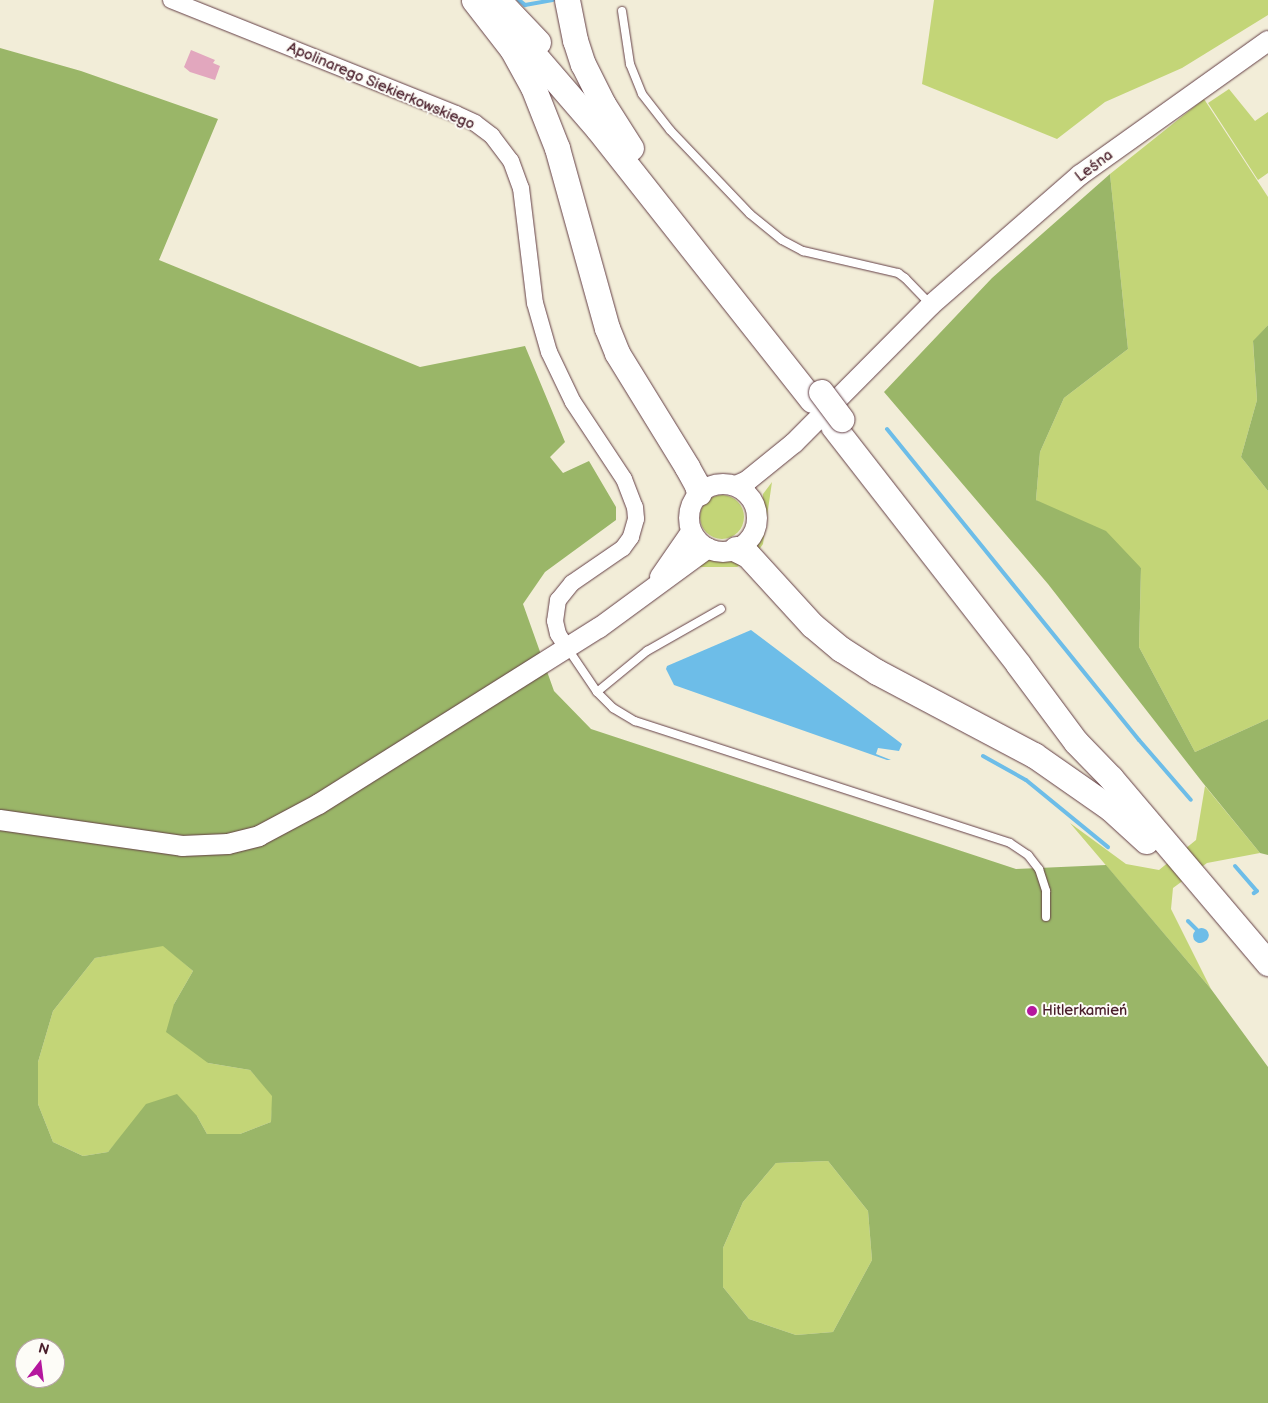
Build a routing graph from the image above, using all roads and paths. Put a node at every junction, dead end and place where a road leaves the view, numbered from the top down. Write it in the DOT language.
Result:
graph roads {
  1 [pos="171,0"];
  2 [pos="474,0"];
  3 [pos="481,0"];
  4 [pos="498,0"];
  5 [pos="567,0"];
  6 [pos="622,11"];
  7 [pos="1268,41"];
  8 [pos="633,152"];
  9 [pos="931,305"];
  10 [pos="816,396"];
  11 [pos="837,422"];
  12 [pos="794,443"];
  13 [pos="736,486"];
  14 [pos="699,492"];
  15 [pos="754,503"];
  16 [pos="691,532"];
  17 [pos="708,548"];
  18 [pos="736,549"];
  19 [pos="652,588"];
  20 [pos="720,609"];
  21 [pos="567,648"];
  22 [pos="597,692"];
  23 [pos="0,820"];
  24 [pos="1210,895"];
  25 [pos="1046,917"];
  26 [pos="1268,940"];
  27 [pos="1268,963"];
  1 -- 21 [label="street, Apolinarego Siekierkowskiego"];
  2 -- 14 [label="main road"];
  3 -- 10 [label="main road"];
  4 -- 8 [label="main road"];
  5 -- 8 [label="main road"];
  6 -- 9 [label="lane"];
  7 -- 9 [label="street, Leśna"];
  8 -- 10 [label="main road"];
  9 -- 12 [label="street, Leśna"];
  10 -- 11 [label="main road, bridge"];
  11 -- 24 [label="main road"];
  11 -- 26 [label="main road"];
  12 -- 13 [label="street"];
  12 -- 15 [label="street"];
  13 -- 14 [label="street"];
  13 -- 15 [label="street"];
  14 -- 16 [label="street"];
  15 -- 18 [label="street"];
  16 -- 17 [label="street"];
  16 -- 19 [label="street"];
  17 -- 18 [label="street"];
  17 -- 19 [label="street"];
  18 -- 24 [label="main road"];
  19 -- 21 [label="street"];
  20 -- 22 [label="lane"];
  21 -- 22 [label="lane"];
  21 -- 23 [label="street"];
  22 -- 25 [label="lane"];
  24 -- 27 [label="main road"];
}
